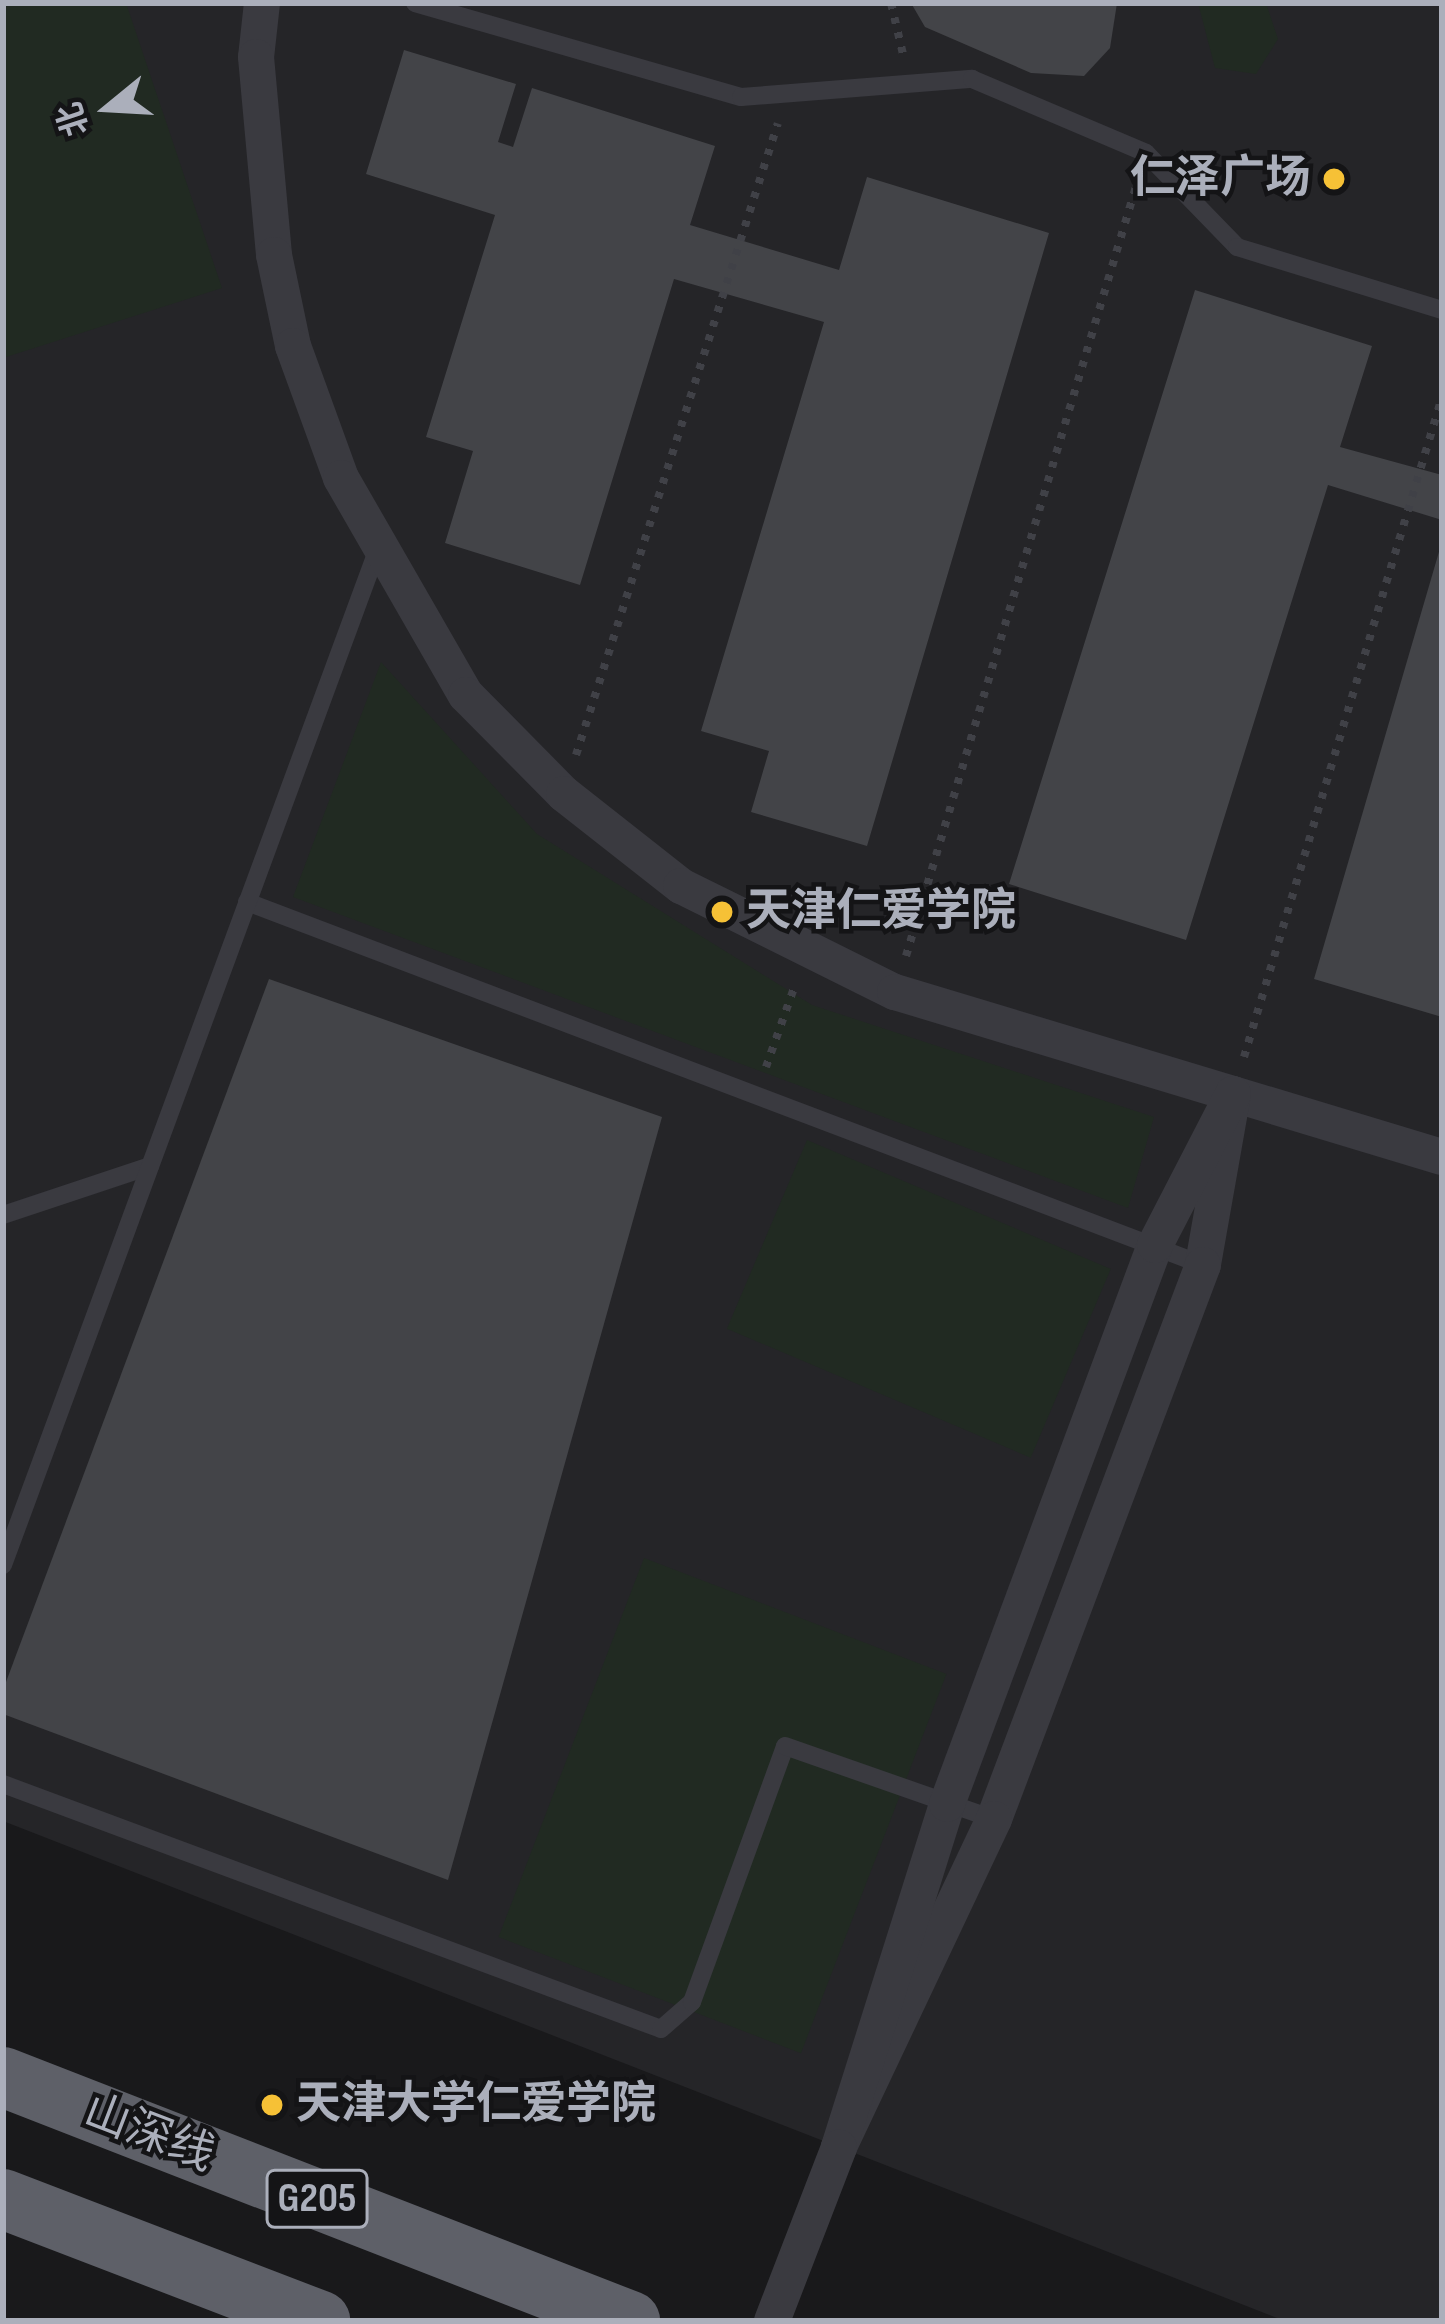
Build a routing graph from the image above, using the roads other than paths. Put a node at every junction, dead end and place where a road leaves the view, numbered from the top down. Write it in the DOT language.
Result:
graph roads {
  1 [pos="262,3"];
  2 [pos="415,3"];
  3 [pos="1442,310"];
  4 [pos="379,546"];
  5 [pos="248,902"];
  6 [pos="1233,1094"];
  7 [pos="1442,1157"];
  8 [pos="150,1166"];
  9 [pos="3,1215"];
  10 [pos="1155,1245"];
  11 [pos="1203,1265"];
  12 [pos="3,1564"];
  13 [pos="3,1784"];
  14 [pos="947,1804"];
  15 [pos="994,1819"];
  16 [pos="3,2077"];
  17 [pos="839,2147"];
  18 [pos="3,2199"];
  19 [pos="320,2321"];
  20 [pos="630,2321"];
  21 [pos="772,2321"];
  1 -- 4 [label="street"];
  2 -- 3 [label="lane"];
  4 -- 5 [label="lane"];
  4 -- 6 [label="street"];
  5 -- 8 [label="lane"];
  5 -- 10 [label="lane"];
  6 -- 7 [label="street"];
  6 -- 10 [label="street"];
  6 -- 11 [label="street"];
  8 -- 9 [label="lane"];
  8 -- 12 [label="lane"];
  10 -- 11 [label="lane"];
  10 -- 14 [label="street"];
  11 -- 15 [label="street"];
  13 -- 14 [label="lane"];
  14 -- 15 [label="lane"];
  14 -- 17 [label="street"];
  15 -- 17 [label="street"];
  16 -- 20 [label="highway, 山深线 / G205"];
  17 -- 21 [label="street"];
  18 -- 19 [label="highway, G205"];
}
